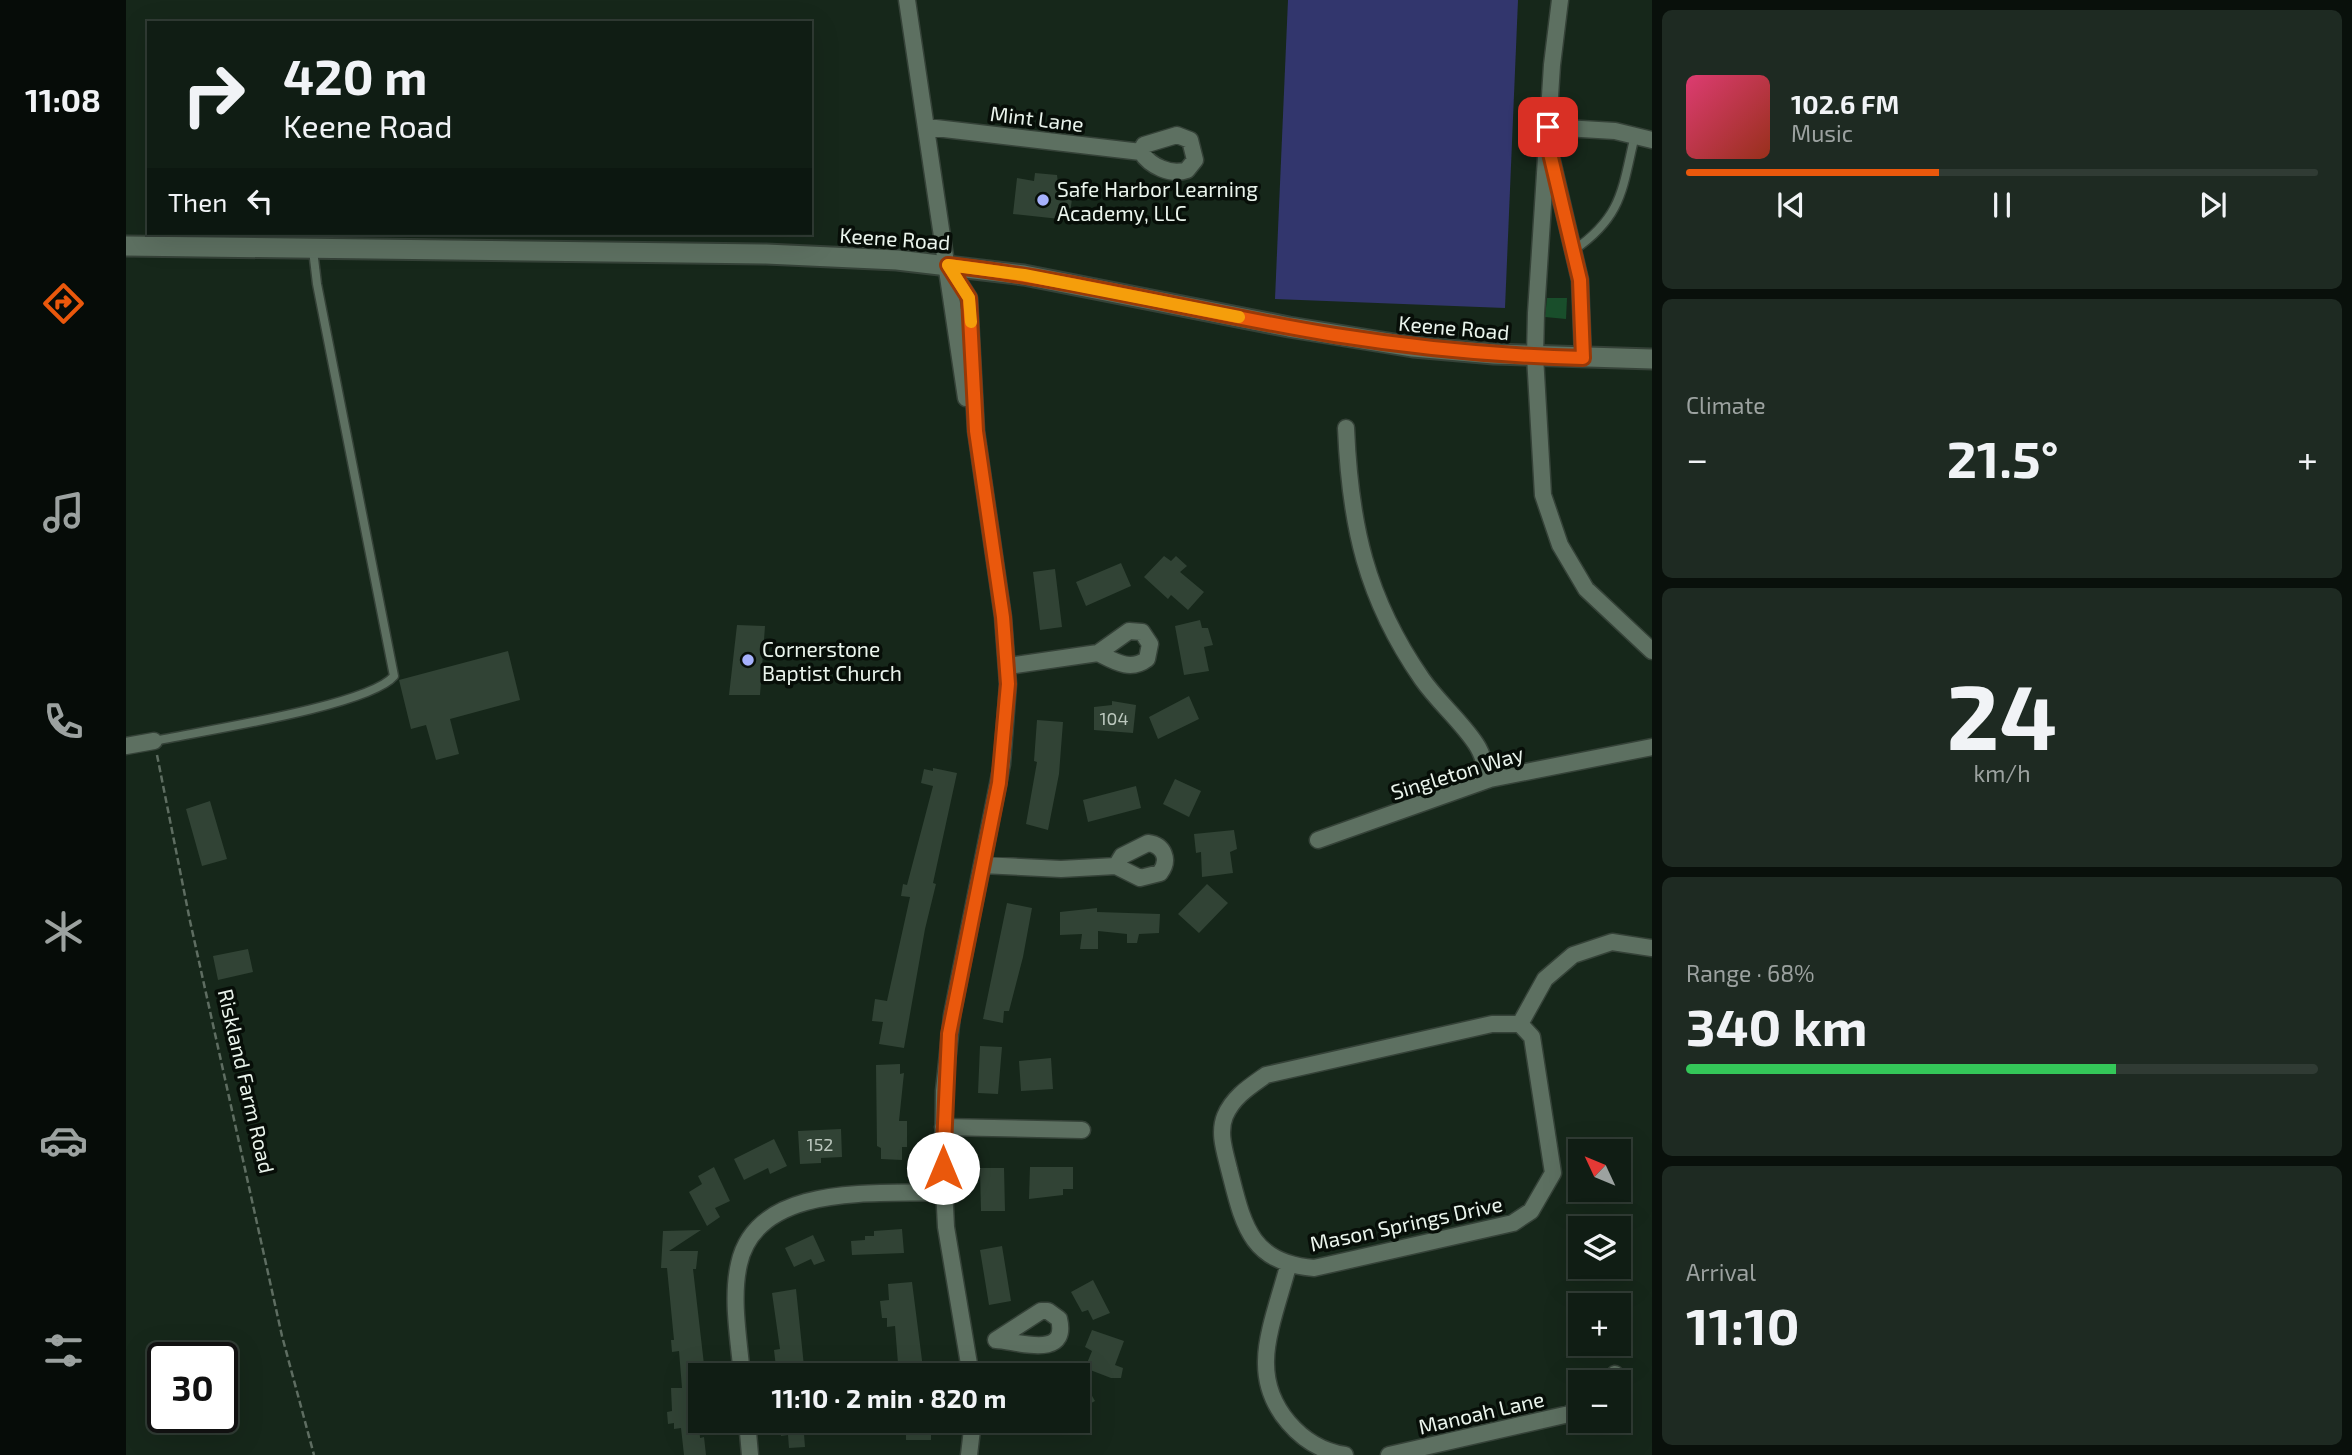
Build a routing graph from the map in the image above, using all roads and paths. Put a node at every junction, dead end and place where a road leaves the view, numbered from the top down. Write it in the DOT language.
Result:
graph roads {
  1 [pos="907,0"];
  2 [pos="1560,0"];
  3 [pos="927,127"];
  4 [pos="1548,127"];
  5 [pos="1635,135"];
  6 [pos="1652,140"];
  7 [pos="1548,145"];
  8 [pos="1141,152"];
  9 [pos="126,246"];
  10 [pos="313,250"];
  11 [pos="1574,250"];
  12 [pos="948,265"];
  13 [pos="1535,356"];
  14 [pos="1583,358"];
  15 [pos="1652,359"];
  16 [pos="1346,428"];
  17 [pos="1652,652"];
  18 [pos="1098,653"];
  19 [pos="1008,666"];
  20 [pos="154,741"];
  21 [pos="126,746"];
  22 [pos="1652,747"];
  23 [pos="1490,779"];
  24 [pos="1318,840"];
  25 [pos="982,865"];
  26 [pos="1116,866"];
  27 [pos="1652,948"];
  28 [pos="1521,1024"];
  29 [pos="943,1127"];
  30 [pos="1082,1130"];
  31 [pos="943,1192"];
  32 [pos="1288,1266"];
  33 [pos="996,1340"];
  34 [pos="966,1347"];
  35 [pos="741,1363"];
  36 [pos="969,1363"];
  37 [pos="1568,1414"];
  38 [pos="748,1433"];
  39 [pos="971,1433"];
  40 [pos="1324,1453"];
  41 [pos="314,1455"];
  42 [pos="750,1455"];
  43 [pos="969,1455"];
  44 [pos="1345,1455"];
  45 [pos="1389,1455"];
  1 -- 3 [label="street"];
  2 -- 4 [label="street"];
  3 -- 8 [label="street, Mint Lane"];
  3 -- 12 [label="street"];
  4 -- 5 [label="street"];
  4 -- 7 [label="street"];
  5 -- 6 [label="street"];
  5 -- 11 [label="lane"];
  7 -- 11 [label="street"];
  7 -- 13 [label="street"];
  9 -- 10 [label="main road, Keene Road"];
  10 -- 12 [label="main road, Keene Road"];
  10 -- 20 [label="lane"];
  11 -- 14 [label="street"];
  12 -- 13 [label="main road, Keene Road"];
  12 -- 19 [label="street"];
  13 -- 14 [label="main road, Keene Road"];
  13 -- 17 [label="street"];
  14 -- 15 [label="main road, Keene Road"];
  16 -- 23 [label="street"];
  18 -- 19 [label="street"];
  19 -- 25 [label="street"];
  20 -- 21 [label="street"];
  20 -- 41 [label="path, Riskland Farm Road"];
  22 -- 23 [label="street, Singleton Way"];
  23 -- 24 [label="street, Singleton Way"];
  25 -- 26 [label="street"];
  25 -- 29 [label="street"];
  27 -- 28 [label="street"];
  28 -- 32 [label="street, Mason Springs Drive"];
  28 -- 32 [label="street, Mason Springs Drive"];
  29 -- 30 [label="street"];
  29 -- 31 [label="street"];
  31 -- 34 [label="street"];
  31 -- 35 [label="street"];
  32 -- 40 [label="street"];
  33 -- 34 [label="street"];
  34 -- 36 [label="street"];
  37 -- 45 [label="street, Manoah Lane"];
  38 -- 42 [label="street"];
  39 -- 43 [label="street"];
  40 -- 44 [label="street"];
}
